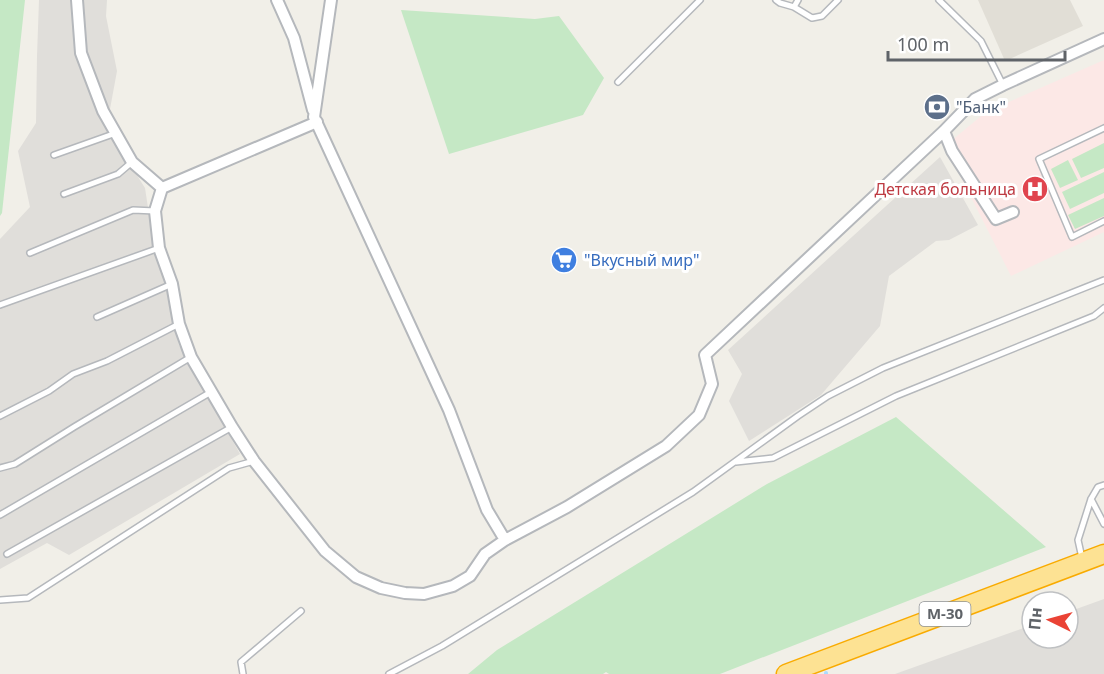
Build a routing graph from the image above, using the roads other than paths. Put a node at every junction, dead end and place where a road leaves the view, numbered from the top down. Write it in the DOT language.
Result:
graph roads {
  1 [pos="77,0"];
  2 [pos="277,0"];
  3 [pos="332,0"];
  4 [pos="700,0"];
  5 [pos="776,0"];
  6 [pos="798,0"];
  7 [pos="838,0"];
  8 [pos="939,0"];
  9 [pos="794,7"];
  10 [pos="1104,39"];
  11 [pos="618,82"];
  12 [pos="1003,85"];
  13 [pos="315,119"];
  14 [pos="1104,128"];
  15 [pos="944,131"];
  16 [pos="116,133"];
  17 [pos="54,155"];
  18 [pos="132,162"];
  19 [pos="162,188"];
  20 [pos="64,195"];
  21 [pos="155,211"];
  22 [pos="1013,212"];
  23 [pos="1104,221"];
  24 [pos="159,248"];
  25 [pos="30,253"];
  26 [pos="1104,280"];
  27 [pos="172,284"];
  28 [pos="0,305"];
  29 [pos="1104,308"];
  30 [pos="97,317"];
  31 [pos="179,324"];
  32 [pos="191,357"];
  33 [pos="212,391"];
  34 [pos="0,416"];
  35 [pos="232,428"];
  36 [pos="254,461"];
  37 [pos="734,462"];
  38 [pos="0,468"];
  39 [pos="1104,484"];
  40 [pos="1090,499"];
  41 [pos="0,516"];
  42 [pos="1104,524"];
  43 [pos="505,540"];
  44 [pos="8,554"];
  45 [pos="1104,554"];
  46 [pos="1083,562"];
  47 [pos="0,600"];
  48 [pos="301,611"];
  49 [pos="243,674"];
  50 [pos="389,674"];
  51 [pos="786,674"];
  1 -- 16 [label="street"];
  2 -- 13 [label="street"];
  3 -- 13 [label="street"];
  4 -- 11 [label="lane"];
  5 -- 9 [label="lane"];
  6 -- 9 [label="lane"];
  7 -- 9 [label="lane"];
  8 -- 12 [label="lane"];
  10 -- 12 [label="street"];
  12 -- 15 [label="street"];
  13 -- 19 [label="street"];
  13 -- 43 [label="street"];
  14 -- 23 [label="lane"];
  15 -- 22 [label="street"];
  15 -- 43 [label="street"];
  16 -- 17 [label="lane"];
  16 -- 18 [label="street"];
  18 -- 19 [label="street"];
  18 -- 20 [label="lane"];
  19 -- 21 [label="street"];
  21 -- 24 [label="street"];
  21 -- 25 [label="lane"];
  24 -- 27 [label="street"];
  24 -- 28 [label="lane"];
  26 -- 37 [label="lane"];
  27 -- 30 [label="lane"];
  27 -- 31 [label="street"];
  29 -- 37 [label="lane"];
  31 -- 32 [label="street"];
  31 -- 34 [label="lane"];
  32 -- 33 [label="street"];
  32 -- 38 [label="lane"];
  33 -- 35 [label="street"];
  33 -- 41 [label="lane"];
  35 -- 36 [label="street"];
  35 -- 44 [label="lane"];
  36 -- 43 [label="street"];
  36 -- 47 [label="lane"];
  37 -- 50 [label="lane"];
  39 -- 40 [label="lane"];
  40 -- 42 [label="lane"];
  40 -- 46 [label="lane"];
  45 -- 46 [label="highway, М-30"];
  46 -- 51 [label="highway, М-30"];
  48 -- 49 [label="lane"];
}
